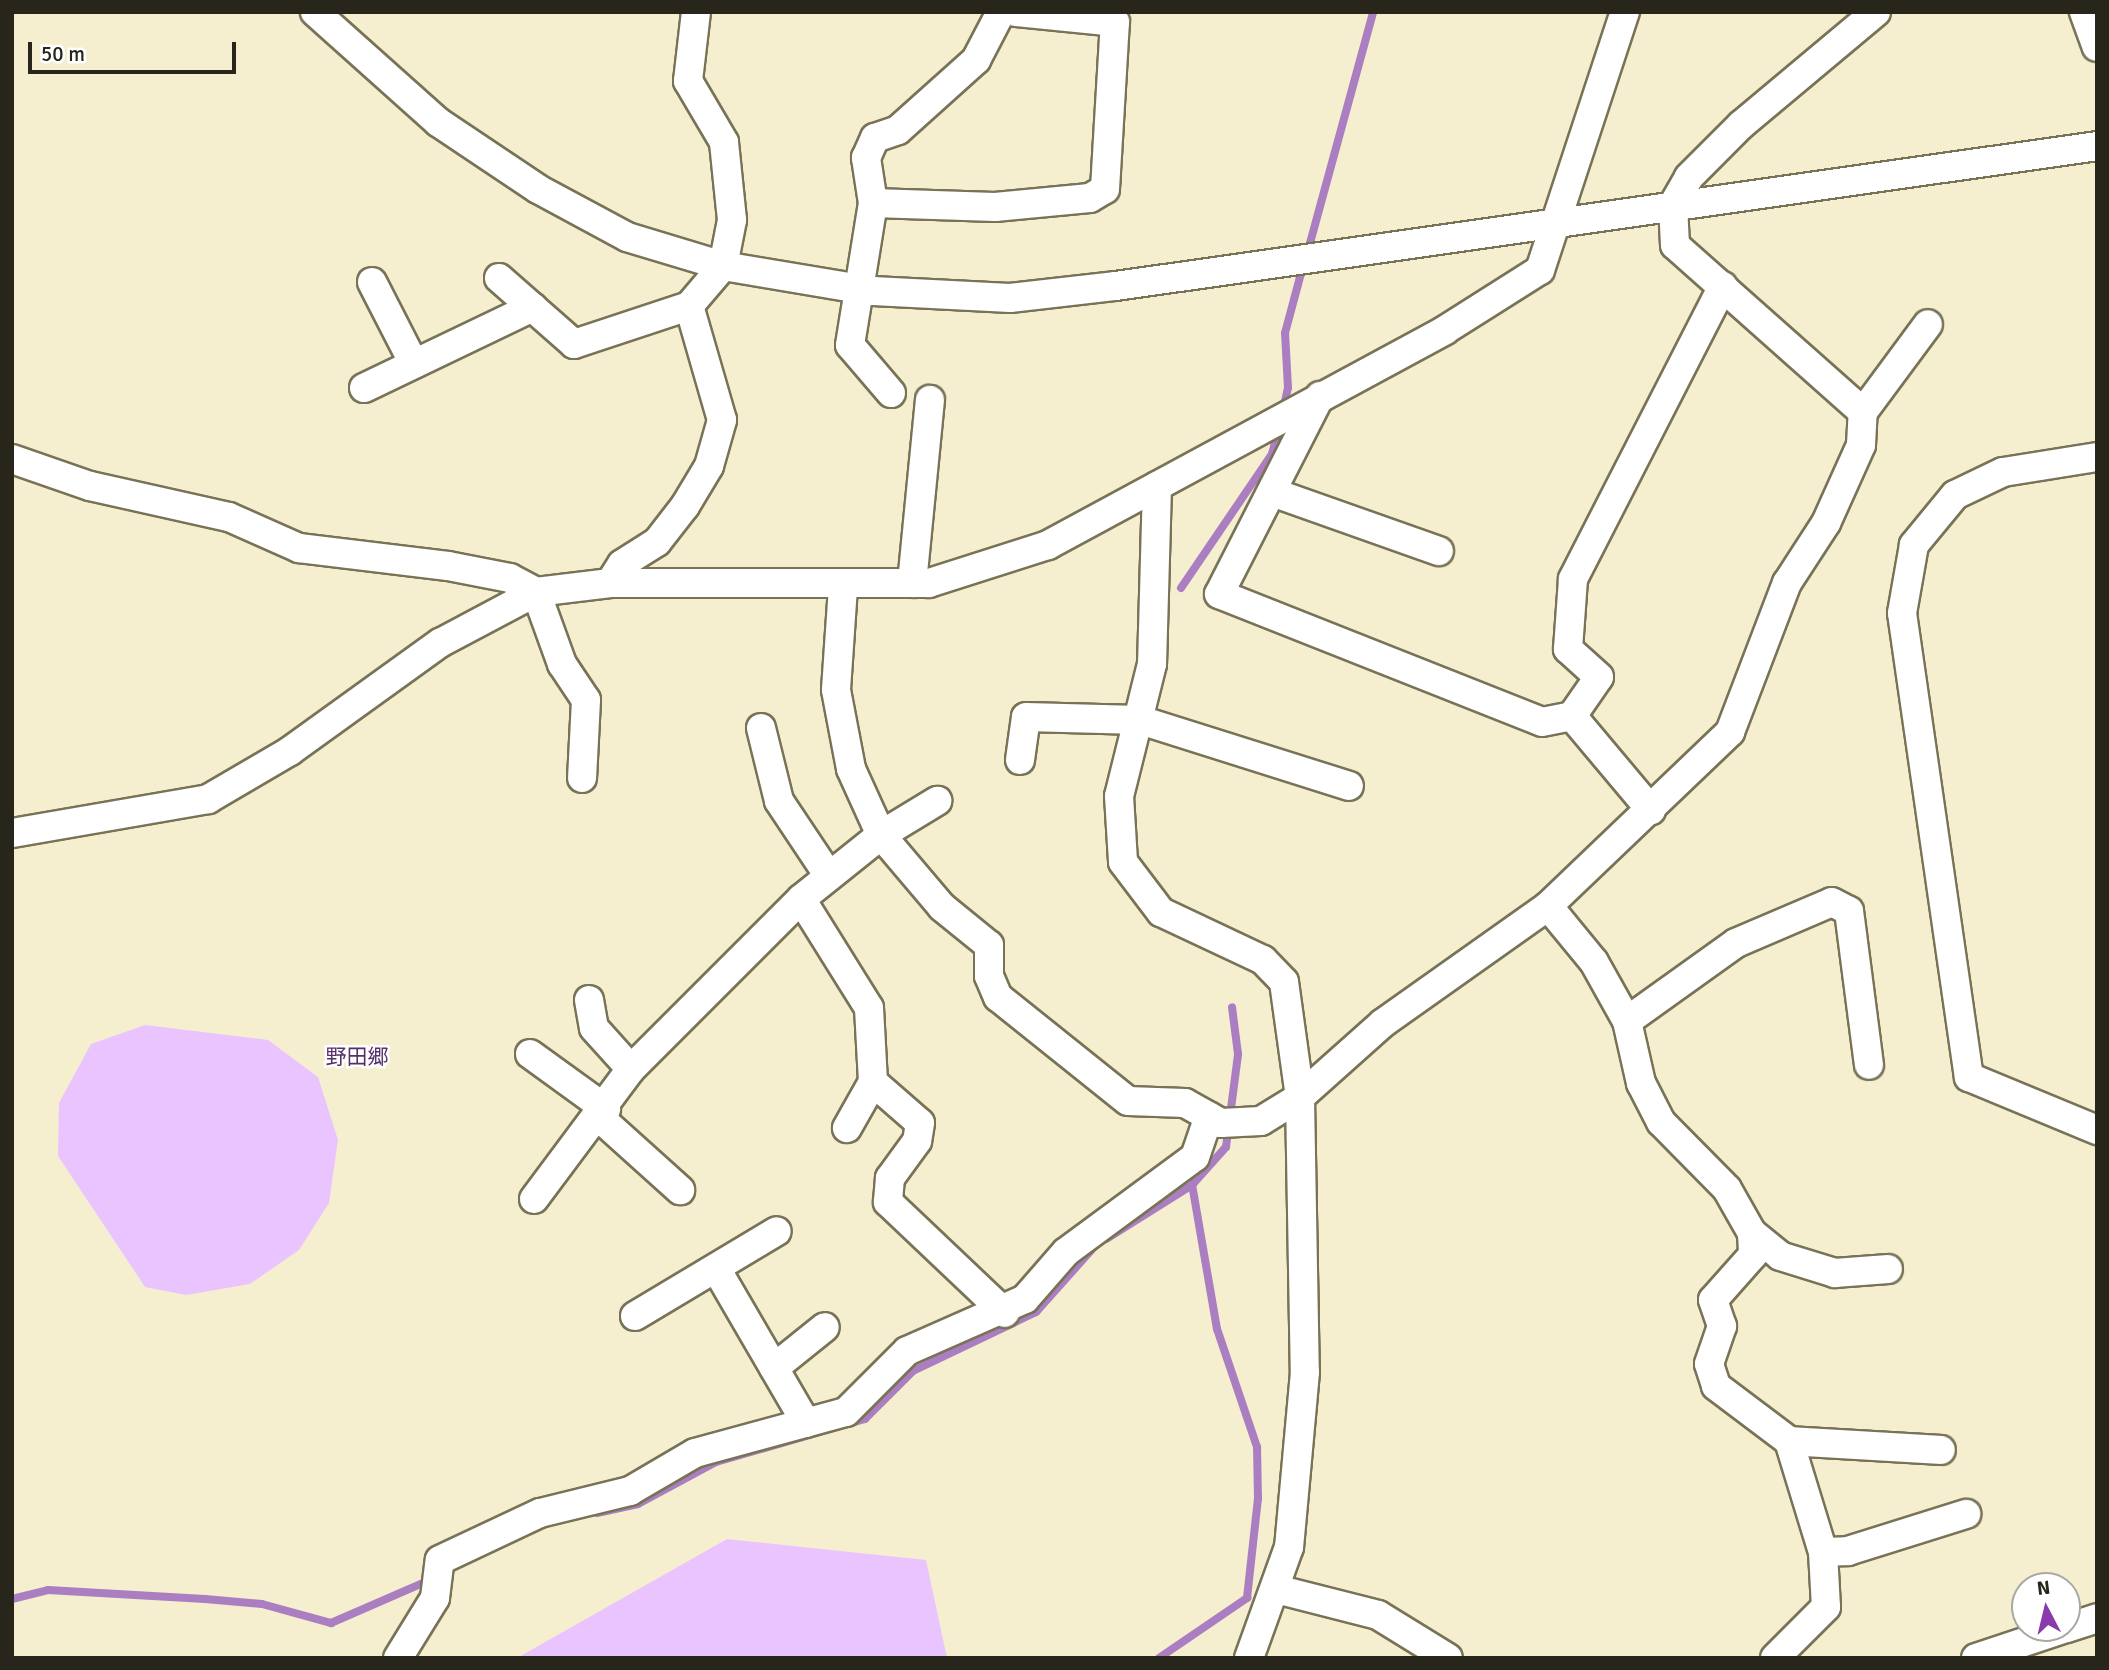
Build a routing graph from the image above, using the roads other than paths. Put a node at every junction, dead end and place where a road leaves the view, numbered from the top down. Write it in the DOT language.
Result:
graph roads {
  1 [pos="315,12"];
  2 [pos="696,12"];
  3 [pos="1001,12"];
  4 [pos="1016,12"];
  5 [pos="1625,12"];
  6 [pos="1876,12"];
  7 [pos="2097,146"];
  8 [pos="873,204"];
  9 [pos="1672,205"];
  10 [pos="1553,221"];
  11 [pos="723,267"];
  12 [pos="499,278"];
  13 [pos="372,282"];
  14 [pos="1723,286"];
  15 [pos="856,288"];
  16 [pos="689,306"];
  17 [pos="533,307"];
  18 [pos="1928,324"];
  19 [pos="414,364"];
  20 [pos="364,388"];
  21 [pos="891,393"];
  22 [pos="930,400"];
  23 [pos="1310,401"];
  24 [pos="1863,412"];
  25 [pos="2097,457"];
  26 [pos="12,459"];
  27 [pos="1157,486"];
  28 [pos="1272,492"];
  29 [pos="1439,551"];
  30 [pos="610,583"];
  31 [pos="912,583"];
  32 [pos="843,587"];
  33 [pos="536,592"];
  34 [pos="1572,716"];
  35 [pos="1140,720"];
  36 [pos="761,727"];
  37 [pos="1020,760"];
  38 [pos="582,778"];
  39 [pos="1349,786"];
  40 [pos="937,802"];
  41 [pos="1651,810"];
  42 [pos="12,833"];
  43 [pos="881,835"];
  44 [pos="829,876"];
  45 [pos="801,899"];
  46 [pos="1548,906"];
  47 [pos="589,1000"];
  48 [pos="1627,1021"];
  49 [pos="530,1054"];
  50 [pos="1869,1065"];
  51 [pos="631,1069"];
  52 [pos="873,1082"];
  53 [pos="1300,1097"];
  54 [pos="603,1113"];
  55 [pos="1226,1120"];
  56 [pos="846,1128"];
  57 [pos="2097,1130"];
  58 [pos="680,1190"];
  59 [pos="534,1199"];
  60 [pos="777,1231"];
  61 [pos="1752,1233"];
  62 [pos="1888,1269"];
  63 [pos="718,1270"];
  64 [pos="1005,1313"];
  65 [pos="635,1316"];
  66 [pos="825,1326"];
  67 [pos="774,1368"];
  68 [pos="806,1423"];
  69 [pos="1789,1441"];
  70 [pos="1941,1450"];
  71 [pos="1966,1514"];
  72 [pos="1824,1552"];
  73 [pos="1276,1588"];
  74 [pos="2025,1642"];
  75 [pos="398,1658"];
  76 [pos="1249,1658"];
  77 [pos="1448,1658"];
  78 [pos="1775,1658"];
  79 [pos="1976,1658"];
  1 -- 11 [label="street"];
  2 -- 11 [label="street"];
  3 -- 8 [label="street"];
  4 -- 8 [label="street"];
  5 -- 10 [label="street"];
  6 -- 9 [label="street"];
  7 -- 9 [label="street"];
  8 -- 15 [label="street"];
  9 -- 10 [label="street"];
  9 -- 14 [label="street"];
  10 -- 15 [label="street"];
  10 -- 23 [label="street"];
  11 -- 15 [label="street"];
  11 -- 16 [label="street"];
  12 -- 17 [label="street"];
  13 -- 19 [label="street"];
  14 -- 24 [label="street"];
  14 -- 34 [label="street"];
  15 -- 21 [label="street"];
  16 -- 17 [label="street"];
  16 -- 30 [label="street"];
  17 -- 19 [label="street"];
  18 -- 24 [label="street"];
  19 -- 20 [label="street"];
  22 -- 31 [label="street"];
  23 -- 27 [label="street"];
  23 -- 28 [label="street"];
  24 -- 41 [label="street"];
  25 -- 57 [label="street"];
  26 -- 33 [label="street"];
  27 -- 31 [label="street"];
  27 -- 35 [label="street"];
  28 -- 29 [label="street"];
  28 -- 34 [label="street"];
  30 -- 32 [label="street"];
  30 -- 33 [label="street"];
  31 -- 32 [label="street"];
  32 -- 43 [label="street"];
  33 -- 38 [label="street"];
  33 -- 42 [label="street"];
  34 -- 41 [label="street"];
  35 -- 37 [label="street"];
  35 -- 39 [label="street"];
  35 -- 53 [label="street"];
  36 -- 44 [label="street"];
  40 -- 43 [label="street"];
  41 -- 46 [label="street"];
  43 -- 44 [label="street"];
  43 -- 55 [label="street"];
  44 -- 45 [label="street"];
  45 -- 51 [label="street"];
  45 -- 52 [label="street"];
  46 -- 48 [label="street"];
  46 -- 53 [label="street"];
  47 -- 51 [label="street"];
  48 -- 50 [label="street"];
  48 -- 61 [label="street"];
  49 -- 54 [label="street"];
  51 -- 54 [label="street"];
  52 -- 56 [label="street"];
  52 -- 64 [label="street"];
  53 -- 55 [label="street"];
  53 -- 73 [label="street"];
  54 -- 58 [label="street"];
  54 -- 59 [label="street"];
  55 -- 64 [label="street"];
  60 -- 63 [label="street"];
  61 -- 62 [label="street"];
  61 -- 69 [label="street"];
  63 -- 65 [label="street"];
  63 -- 67 [label="street"];
  64 -- 68 [label="street"];
  66 -- 67 [label="street"];
  67 -- 68 [label="street"];
  68 -- 75 [label="street"];
  69 -- 70 [label="street"];
  69 -- 72 [label="street"];
  71 -- 72 [label="street"];
  72 -- 78 [label="street"];
  73 -- 76 [label="street"];
  73 -- 77 [label="street"];
  74 -- 79 [label="street"];
}
